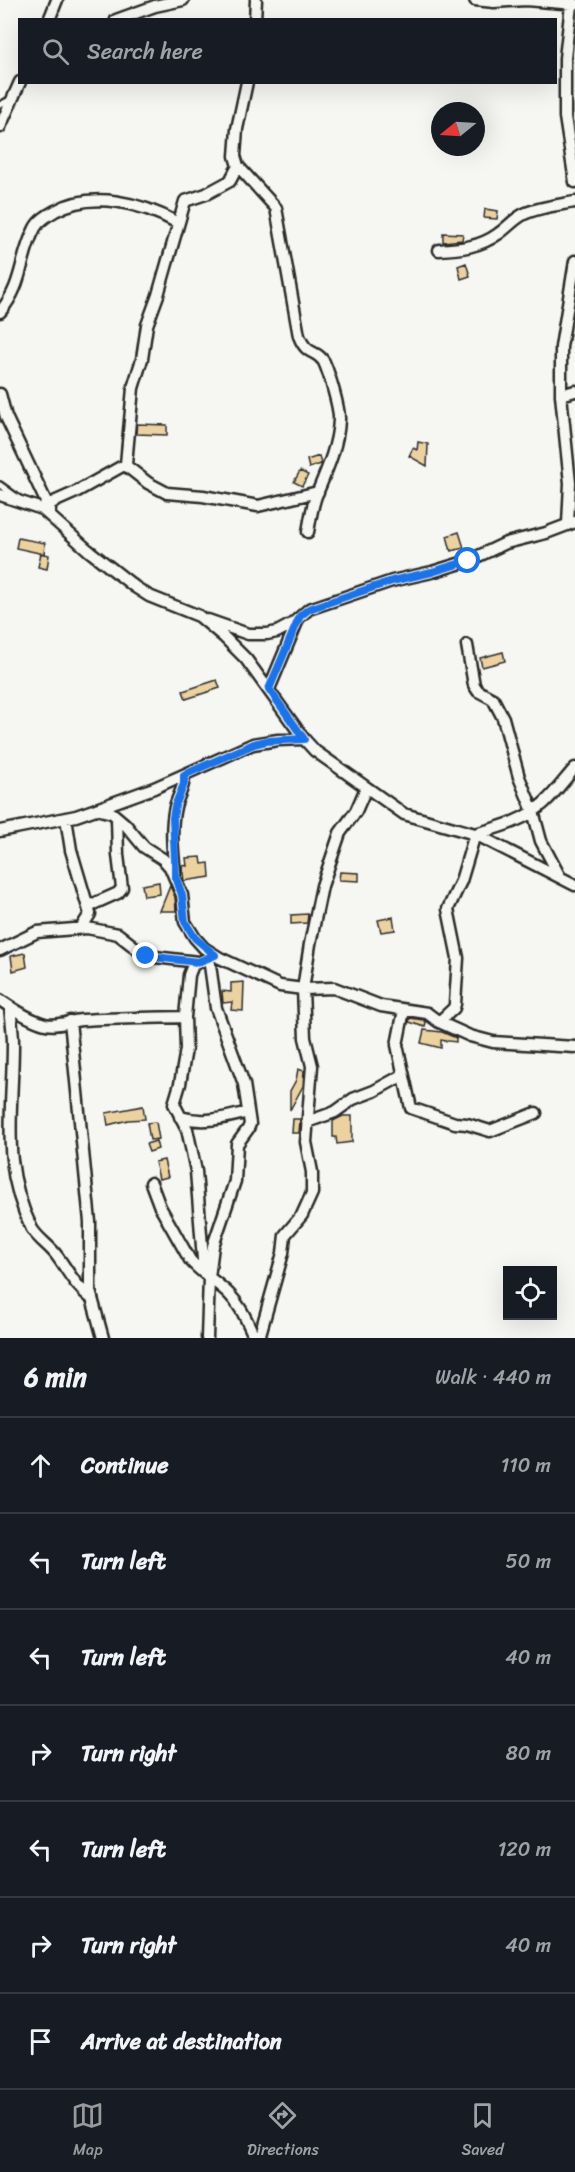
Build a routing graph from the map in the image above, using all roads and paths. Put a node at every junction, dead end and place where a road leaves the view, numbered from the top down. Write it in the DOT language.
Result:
graph roads {
  1 [pos="57,0"];
  2 [pos="183,0"];
  3 [pos="256,0"];
  4 [pos="475,0"];
  5 [pos="573,5"];
  6 [pos="50,18"];
  7 [pos="122,18"];
  8 [pos="255,18"];
  9 [pos="19,84"];
  10 [pos="247,84"];
  11 [pos="12,100"];
  12 [pos="0,105"];
  13 [pos="0,127"];
  14 [pos="238,166"];
  15 [pos="575,182"];
  16 [pos="575,202"];
  17 [pos="178,223"];
  18 [pos="439,250"];
  19 [pos="575,261"];
  20 [pos="0,312"];
  21 [pos="575,391"];
  22 [pos="0,394"];
  23 [pos="561,395"];
  24 [pos="125,465"];
  25 [pos="0,485"];
  26 [pos="318,492"];
  27 [pos="0,495"];
  28 [pos="27,504"];
  29 [pos="47,505"];
  30 [pos="54,518"];
  31 [pos="572,523"];
  32 [pos="308,532"];
  33 [pos="199,616"];
  34 [pos="300,616"];
  35 [pos="467,645"];
  36 [pos="269,689"];
  37 [pos="304,739"];
  38 [pos="575,768"];
  39 [pos="184,775"];
  40 [pos="366,788"];
  41 [pos="544,803"];
  42 [pos="96,809"];
  43 [pos="532,811"];
  44 [pos="66,818"];
  45 [pos="117,818"];
  46 [pos="537,828"];
  47 [pos="0,831"];
  48 [pos="475,834"];
  49 [pos="560,877"];
  50 [pos="176,878"];
  51 [pos="575,885"];
  52 [pos="89,906"];
  53 [pos="81,928"];
  54 [pos="0,950"];
  55 [pos="207,958"];
  56 [pos="303,988"];
  57 [pos="0,1000"];
  58 [pos="10,1006"];
  59 [pos="404,1010"];
  60 [pos="185,1017"];
  61 [pos="70,1021"];
  62 [pos="440,1022"];
  63 [pos="575,1047"];
  64 [pos="403,1075"];
  65 [pos="248,1112"];
  66 [pos="536,1113"];
  67 [pos="180,1117"];
  68 [pos="307,1122"];
  69 [pos="151,1183"];
  70 [pos="206,1274"];
  71 [pos="91,1298"];
  72 [pos="103,1338"];
  73 [pos="207,1338"];
  74 [pos="257,1338"];
  1 -- 6 [label="street"];
  2 -- 7 [label="street"];
  3 -- 8 [label="street"];
  4 -- 5 [label="street"];
  5 -- 15 [label="street"];
  9 -- 11 [label="street"];
  10 -- 14 [label="street"];
  11 -- 12 [label="lane"];
  11 -- 13 [label="street"];
  14 -- 17 [label="street"];
  14 -- 26 [label="street"];
  16 -- 18 [label="street"];
  17 -- 20 [label="street"];
  17 -- 24 [label="street"];
  19 -- 23 [label="street"];
  21 -- 23 [label="street"];
  22 -- 29 [label="street"];
  23 -- 31 [label="street"];
  24 -- 26 [label="street"];
  24 -- 29 [label="street"];
  25 -- 28 [label="lane"];
  26 -- 32 [label="street"];
  27 -- 28 [label="street"];
  28 -- 30 [label="street"];
  29 -- 30 [label="street"];
  30 -- 33 [label="street"];
  31 -- 34 [label="street"];
  33 -- 34 [label="street"];
  33 -- 36 [label="street"];
  34 -- 36 [label="street"];
  35 -- 43 [label="street"];
  36 -- 37 [label="street"];
  37 -- 39 [label="street"];
  37 -- 40 [label="street"];
  38 -- 41 [label="street"];
  39 -- 42 [label="street"];
  39 -- 50 [label="street"];
  40 -- 48 [label="street"];
  40 -- 56 [label="street"];
  41 -- 43 [label="street"];
  41 -- 46 [label="street"];
  42 -- 44 [label="street"];
  42 -- 45 [label="street"];
  43 -- 46 [label="street"];
  43 -- 48 [label="street"];
  44 -- 47 [label="street"];
  44 -- 52 [label="street"];
  45 -- 50 [label="street"];
  45 -- 52 [label="street"];
  46 -- 49 [label="street"];
  48 -- 49 [label="street"];
  48 -- 62 [label="street"];
  49 -- 51 [label="street"];
  50 -- 55 [label="street"];
  52 -- 53 [label="street"];
  53 -- 54 [label="street"];
  53 -- 55 [label="street"];
  55 -- 56 [label="street"];
  55 -- 60 [label="street"];
  55 -- 65 [label="street"];
  56 -- 59 [label="street"];
  56 -- 68 [label="street"];
  57 -- 58 [label="street"];
  58 -- 61 [label="street"];
  58 -- 71 [label="street"];
  59 -- 62 [label="street"];
  59 -- 64 [label="street"];
  60 -- 61 [label="street"];
  60 -- 67 [label="street"];
  61 -- 71 [label="street"];
  62 -- 63 [label="street"];
  64 -- 66 [label="street"];
  64 -- 68 [label="street"];
  65 -- 67 [label="street"];
  65 -- 70 [label="street"];
  67 -- 70 [label="street"];
  68 -- 74 [label="street"];
  69 -- 70 [label="street"];
  70 -- 73 [label="street"];
  70 -- 74 [label="street"];
  71 -- 72 [label="street"];
}
